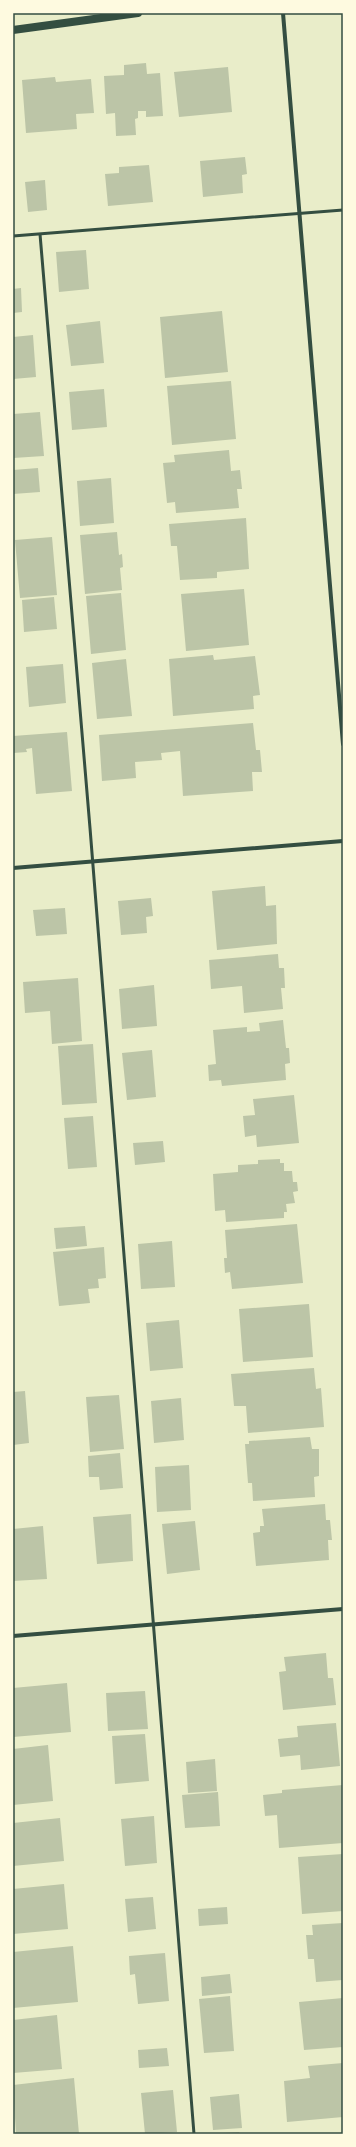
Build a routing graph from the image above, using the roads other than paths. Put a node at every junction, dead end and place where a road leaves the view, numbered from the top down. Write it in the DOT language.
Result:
graph roads {
  1 [pos="138,13"];
  2 [pos="283,13"];
  3 [pos="13,30"];
  4 [pos="343,210"];
  5 [pos="299,213"];
  6 [pos="40,234"];
  7 [pos="13,236"];
  8 [pos="343,744"];
  9 [pos="343,841"];
  10 [pos="92,862"];
  11 [pos="13,868"];
  12 [pos="343,1609"];
  13 [pos="154,1625"];
  14 [pos="13,1636"];
  15 [pos="194,2134"];
  1 -- 3 [label="main road"];
  2 -- 5 [label="street"];
  4 -- 5 [label="lane"];
  5 -- 6 [label="lane"];
  5 -- 8 [label="street"];
  6 -- 7 [label="lane"];
  6 -- 10 [label="lane"];
  9 -- 10 [label="street"];
  10 -- 11 [label="street"];
  10 -- 13 [label="lane"];
  12 -- 13 [label="street"];
  13 -- 14 [label="street"];
  13 -- 15 [label="lane"];
}
